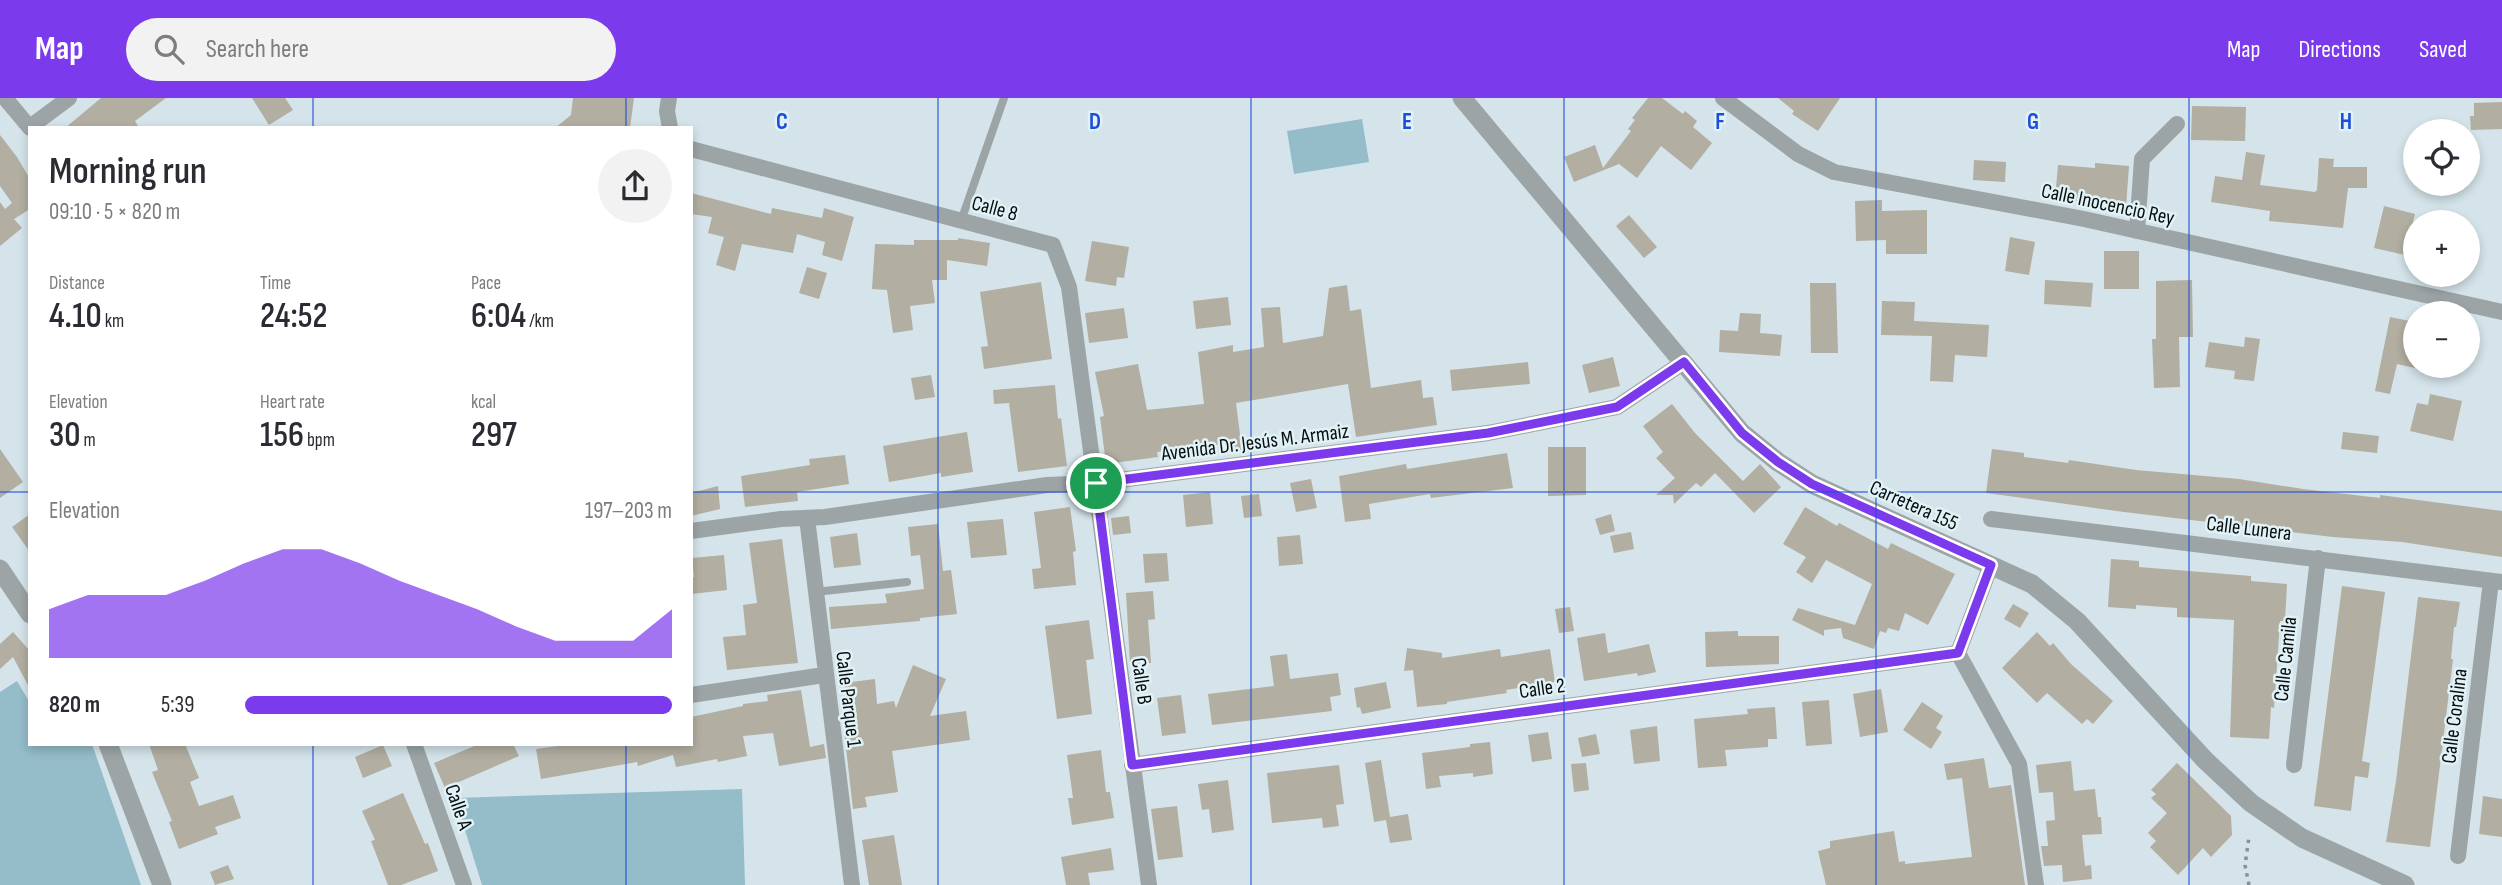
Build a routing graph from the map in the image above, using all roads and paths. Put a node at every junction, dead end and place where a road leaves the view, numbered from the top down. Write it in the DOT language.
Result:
graph roads {
  1 [pos="5,98"];
  2 [pos="69,98"];
  3 [pos="669,98"];
  4 [pos="1004,98"];
  5 [pos="1462,98"];
  6 [pos="1723,98"];
  7 [pos="2176,124"];
  8 [pos="29,126"];
  9 [pos="31,126"];
  10 [pos="670,126"];
  11 [pos="693,150"];
  12 [pos="961,221"];
  13 [pos="2137,231"];
  14 [pos="2502,312"];
  15 [pos="1684,362"];
  16 [pos="1096,483"];
  17 [pos="807,518"];
  18 [pos="1992,519"];
  19 [pos="693,531"];
  20 [pos="2318,558"];
  21 [pos="1991,565"];
  22 [pos="0,569"];
  23 [pos="2496,581"];
  24 [pos="907,582"];
  25 [pos="815,592"];
  26 [pos="28,611"];
  27 [pos="1958,653"];
  28 [pos="824,675"];
  29 [pos="693,695"];
  30 [pos="109,746"];
  31 [pos="415,746"];
  32 [pos="1132,765"];
  33 [pos="2294,765"];
  34 [pos="2249,837"];
  35 [pos="2458,856"];
  36 [pos="162,885"];
  37 [pos="464,885"];
  38 [pos="852,885"];
  39 [pos="1149,885"];
  40 [pos="2036,885"];
  41 [pos="2249,885"];
  42 [pos="2405,885"];
  1 -- 8 [label="street"];
  2 -- 9 [label="street"];
  3 -- 10 [label="street"];
  4 -- 12 [label="lane"];
  5 -- 15 [label="street, Carretera 155"];
  6 -- 13 [label="street, Calle Inocencio Rey"];
  7 -- 13 [label="street"];
  11 -- 12 [label="street, Calle 8"];
  12 -- 16 [label="street, Calle 8"];
  13 -- 14 [label="street, Calle Inocencio Rey"];
  15 -- 16 [label="street, Avenida Dr. Jesús M. Armaiz"];
  15 -- 21 [label="street, Carretera 155"];
  16 -- 17 [label="street, Avenida Dr. Jesús M. Armaiz"];
  16 -- 32 [label="street, Calle B"];
  17 -- 19 [label="street, Avenida Dr. Jesús M. Armaiz"];
  17 -- 25 [label="street, Calle Parque 1"];
  18 -- 20 [label="street, Calle Lunera"];
  20 -- 23 [label="street, Calle Lunera"];
  20 -- 33 [label="street, Calle Camila"];
  21 -- 27 [label="street"];
  21 -- 42 [label="street, Carretera 155"];
  22 -- 26 [label="street"];
  23 -- 35 [label="street, Calle Coralina"];
  24 -- 25 [label="lane"];
  25 -- 28 [label="street, Calle Parque 1"];
  27 -- 32 [label="street, Calle 2"];
  27 -- 40 [label="street"];
  28 -- 29 [label="street"];
  28 -- 38 [label="street, Calle Parque 1"];
  30 -- 36 [label="street"];
  31 -- 37 [label="street, Calle A"];
  32 -- 39 [label="street, Calle B"];
  34 -- 41 [label="path"];
}
